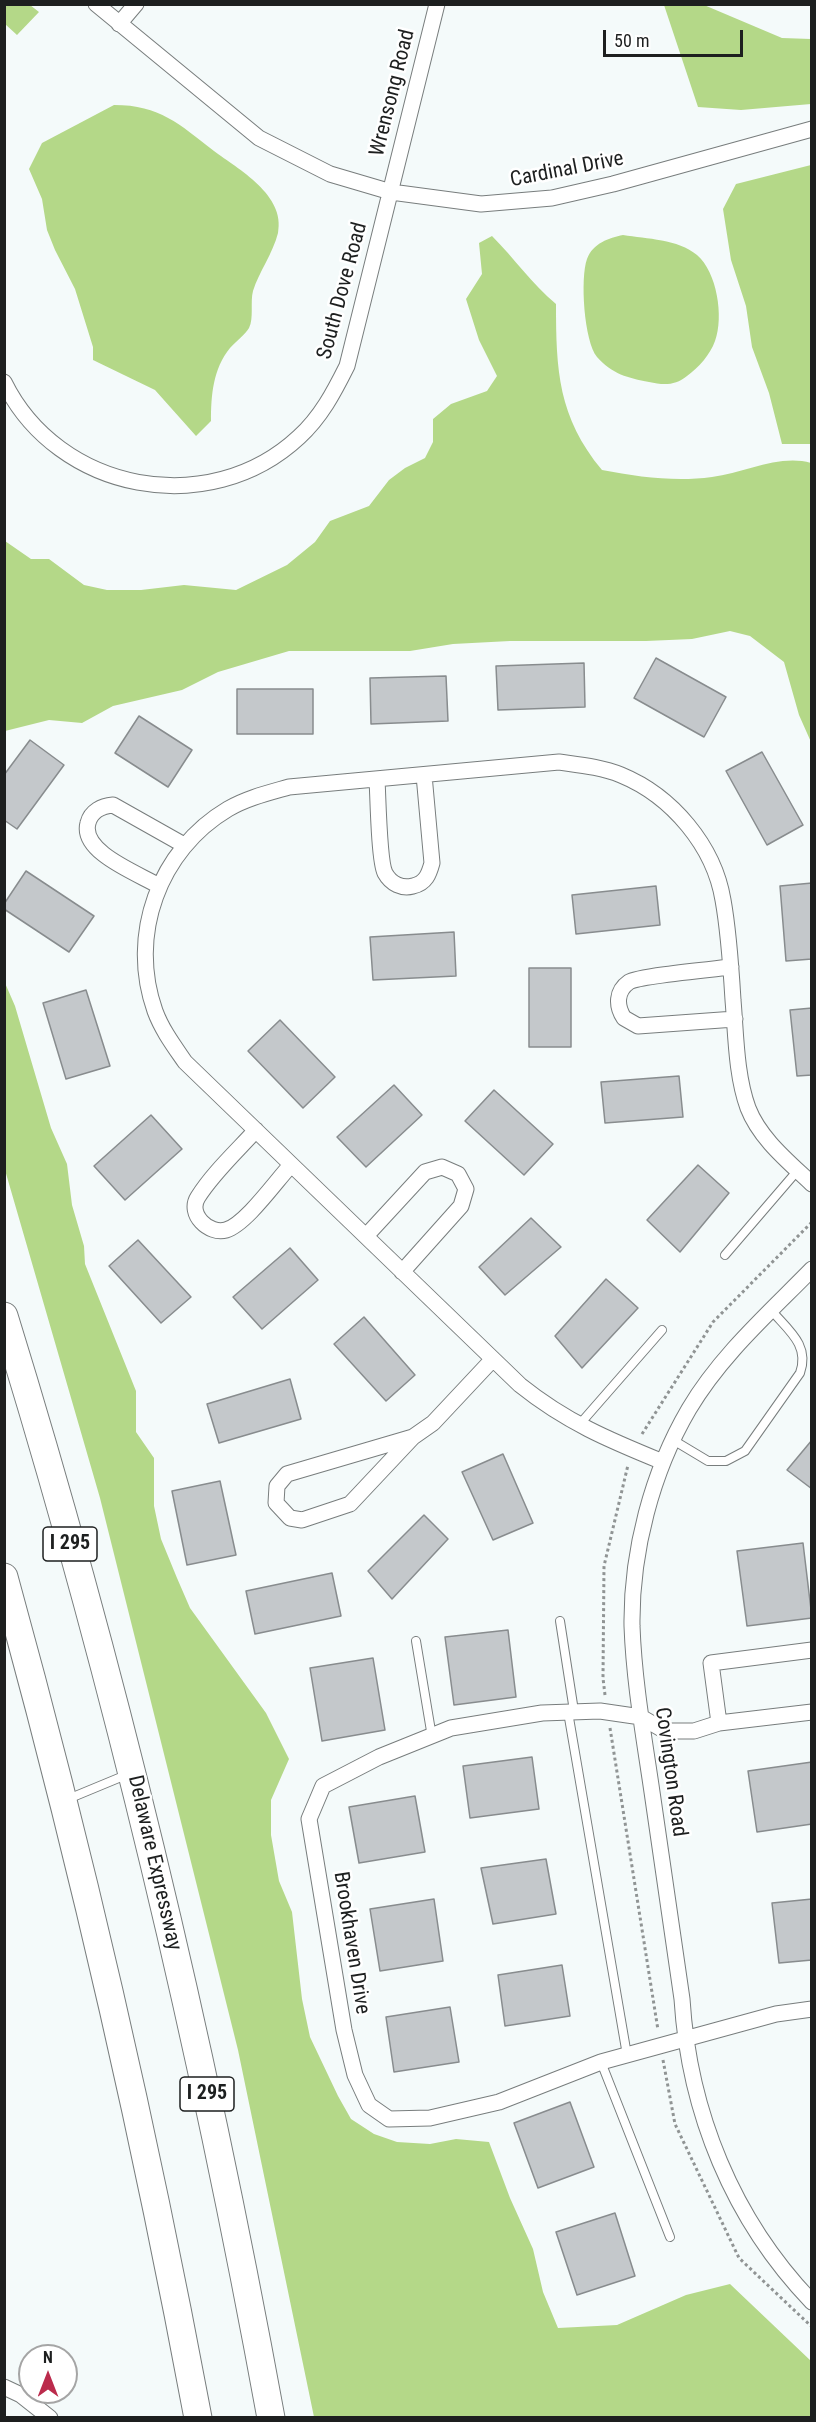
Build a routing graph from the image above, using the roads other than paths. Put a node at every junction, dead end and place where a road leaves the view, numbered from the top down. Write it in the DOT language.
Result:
graph roads {
  1 [pos="96,4"];
  2 [pos="136,4"];
  3 [pos="436,4"];
  4 [pos="119,24"];
  5 [pos="812,129"];
  6 [pos="391,192"];
  7 [pos="4,382"];
  8 [pos="424,775"];
  9 [pos="377,779"];
  10 [pos="184,845"];
  11 [pos="159,886"];
  12 [pos="731,967"];
  13 [pos="735,1019"];
  14 [pos="256,1130"];
  15 [pos="291,1165"];
  16 [pos="798,1170"];
  17 [pos="812,1184"];
  18 [pos="366,1236"];
  19 [pos="725,1256"];
  20 [pos="812,1269"];
  21 [pos="402,1272"];
  22 [pos="771,1310"];
  23 [pos="4,1316"];
  24 [pos="662,1330"];
  25 [pos="493,1359"];
  26 [pos="578,1426"];
  27 [pos="413,1437"];
  28 [pos="673,1440"];
  29 [pos="663,1462"];
  30 [pos="4,1577"];
  31 [pos="560,1622"];
  32 [pos="416,1641"];
  33 [pos="812,1650"];
  34 [pos="571,1712"];
  35 [pos="812,1712"];
  36 [pos="641,1717"];
  37 [pos="719,1723"];
  38 [pos="432,1737"];
  39 [pos="133,1772"];
  40 [pos="64,1801"];
  41 [pos="812,2009"];
  42 [pos="684,2038"];
  43 [pos="627,2055"];
  44 [pos="601,2062"];
  45 [pos="670,2236"];
  46 [pos="812,2302"];
  47 [pos="4,2387"];
  48 [pos="50,2418"];
  49 [pos="198,2418"];
  50 [pos="271,2418"];
  1 -- 4 [label="street, Cardinal Drive"];
  2 -- 4 [label="street"];
  3 -- 6 [label="street, Wrensong Road"];
  4 -- 6 [label="street, Cardinal Drive"];
  5 -- 6 [label="street, Cardinal Drive"];
  6 -- 7 [label="street, South Dove Road"];
  8 -- 9 [label="street"];
  8 -- 9 [label="street"];
  8 -- 12 [label="street"];
  9 -- 10 [label="street"];
  10 -- 11 [label="street"];
  10 -- 11 [label="street"];
  11 -- 14 [label="street"];
  12 -- 13 [label="street"];
  12 -- 13 [label="street"];
  13 -- 16 [label="street"];
  14 -- 15 [label="street"];
  14 -- 15 [label="street"];
  15 -- 18 [label="street"];
  16 -- 17 [label="street"];
  16 -- 19 [label="lane"];
  18 -- 21 [label="street"];
  18 -- 21 [label="street"];
  20 -- 22 [label="street, Covington Road"];
  21 -- 25 [label="street"];
  22 -- 28 [label="street, Covington Road"];
  22 -- 28 [label="lane"];
  23 -- 39 [label="highway, Delaware Expressway / I 295"];
  24 -- 26 [label="lane"];
  25 -- 26 [label="street"];
  25 -- 27 [label="street"];
  26 -- 29 [label="street"];
  27 -- 27 [label="street"];
  28 -- 29 [label="street, Covington Road"];
  29 -- 36 [label="street, Covington Road"];
  30 -- 40 [label="highway"];
  31 -- 34 [label="lane"];
  32 -- 38 [label="lane"];
  33 -- 37 [label="street"];
  34 -- 36 [label="street, Brookhaven Drive"];
  34 -- 38 [label="street, Brookhaven Drive"];
  34 -- 43 [label="lane"];
  35 -- 37 [label="street"];
  36 -- 37 [label="street"];
  36 -- 42 [label="street, Covington Road"];
  38 -- 44 [label="street, Brookhaven Drive"];
  39 -- 40 [label="lane"];
  39 -- 50 [label="highway, Delaware Expressway / I 295"];
  40 -- 49 [label="highway"];
  41 -- 42 [label="street, Brookhaven Drive"];
  42 -- 43 [label="street, Brookhaven Drive"];
  42 -- 46 [label="street, Covington Road"];
  43 -- 44 [label="street, Brookhaven Drive"];
  44 -- 45 [label="lane"];
  47 -- 48 [label="street"];
}
